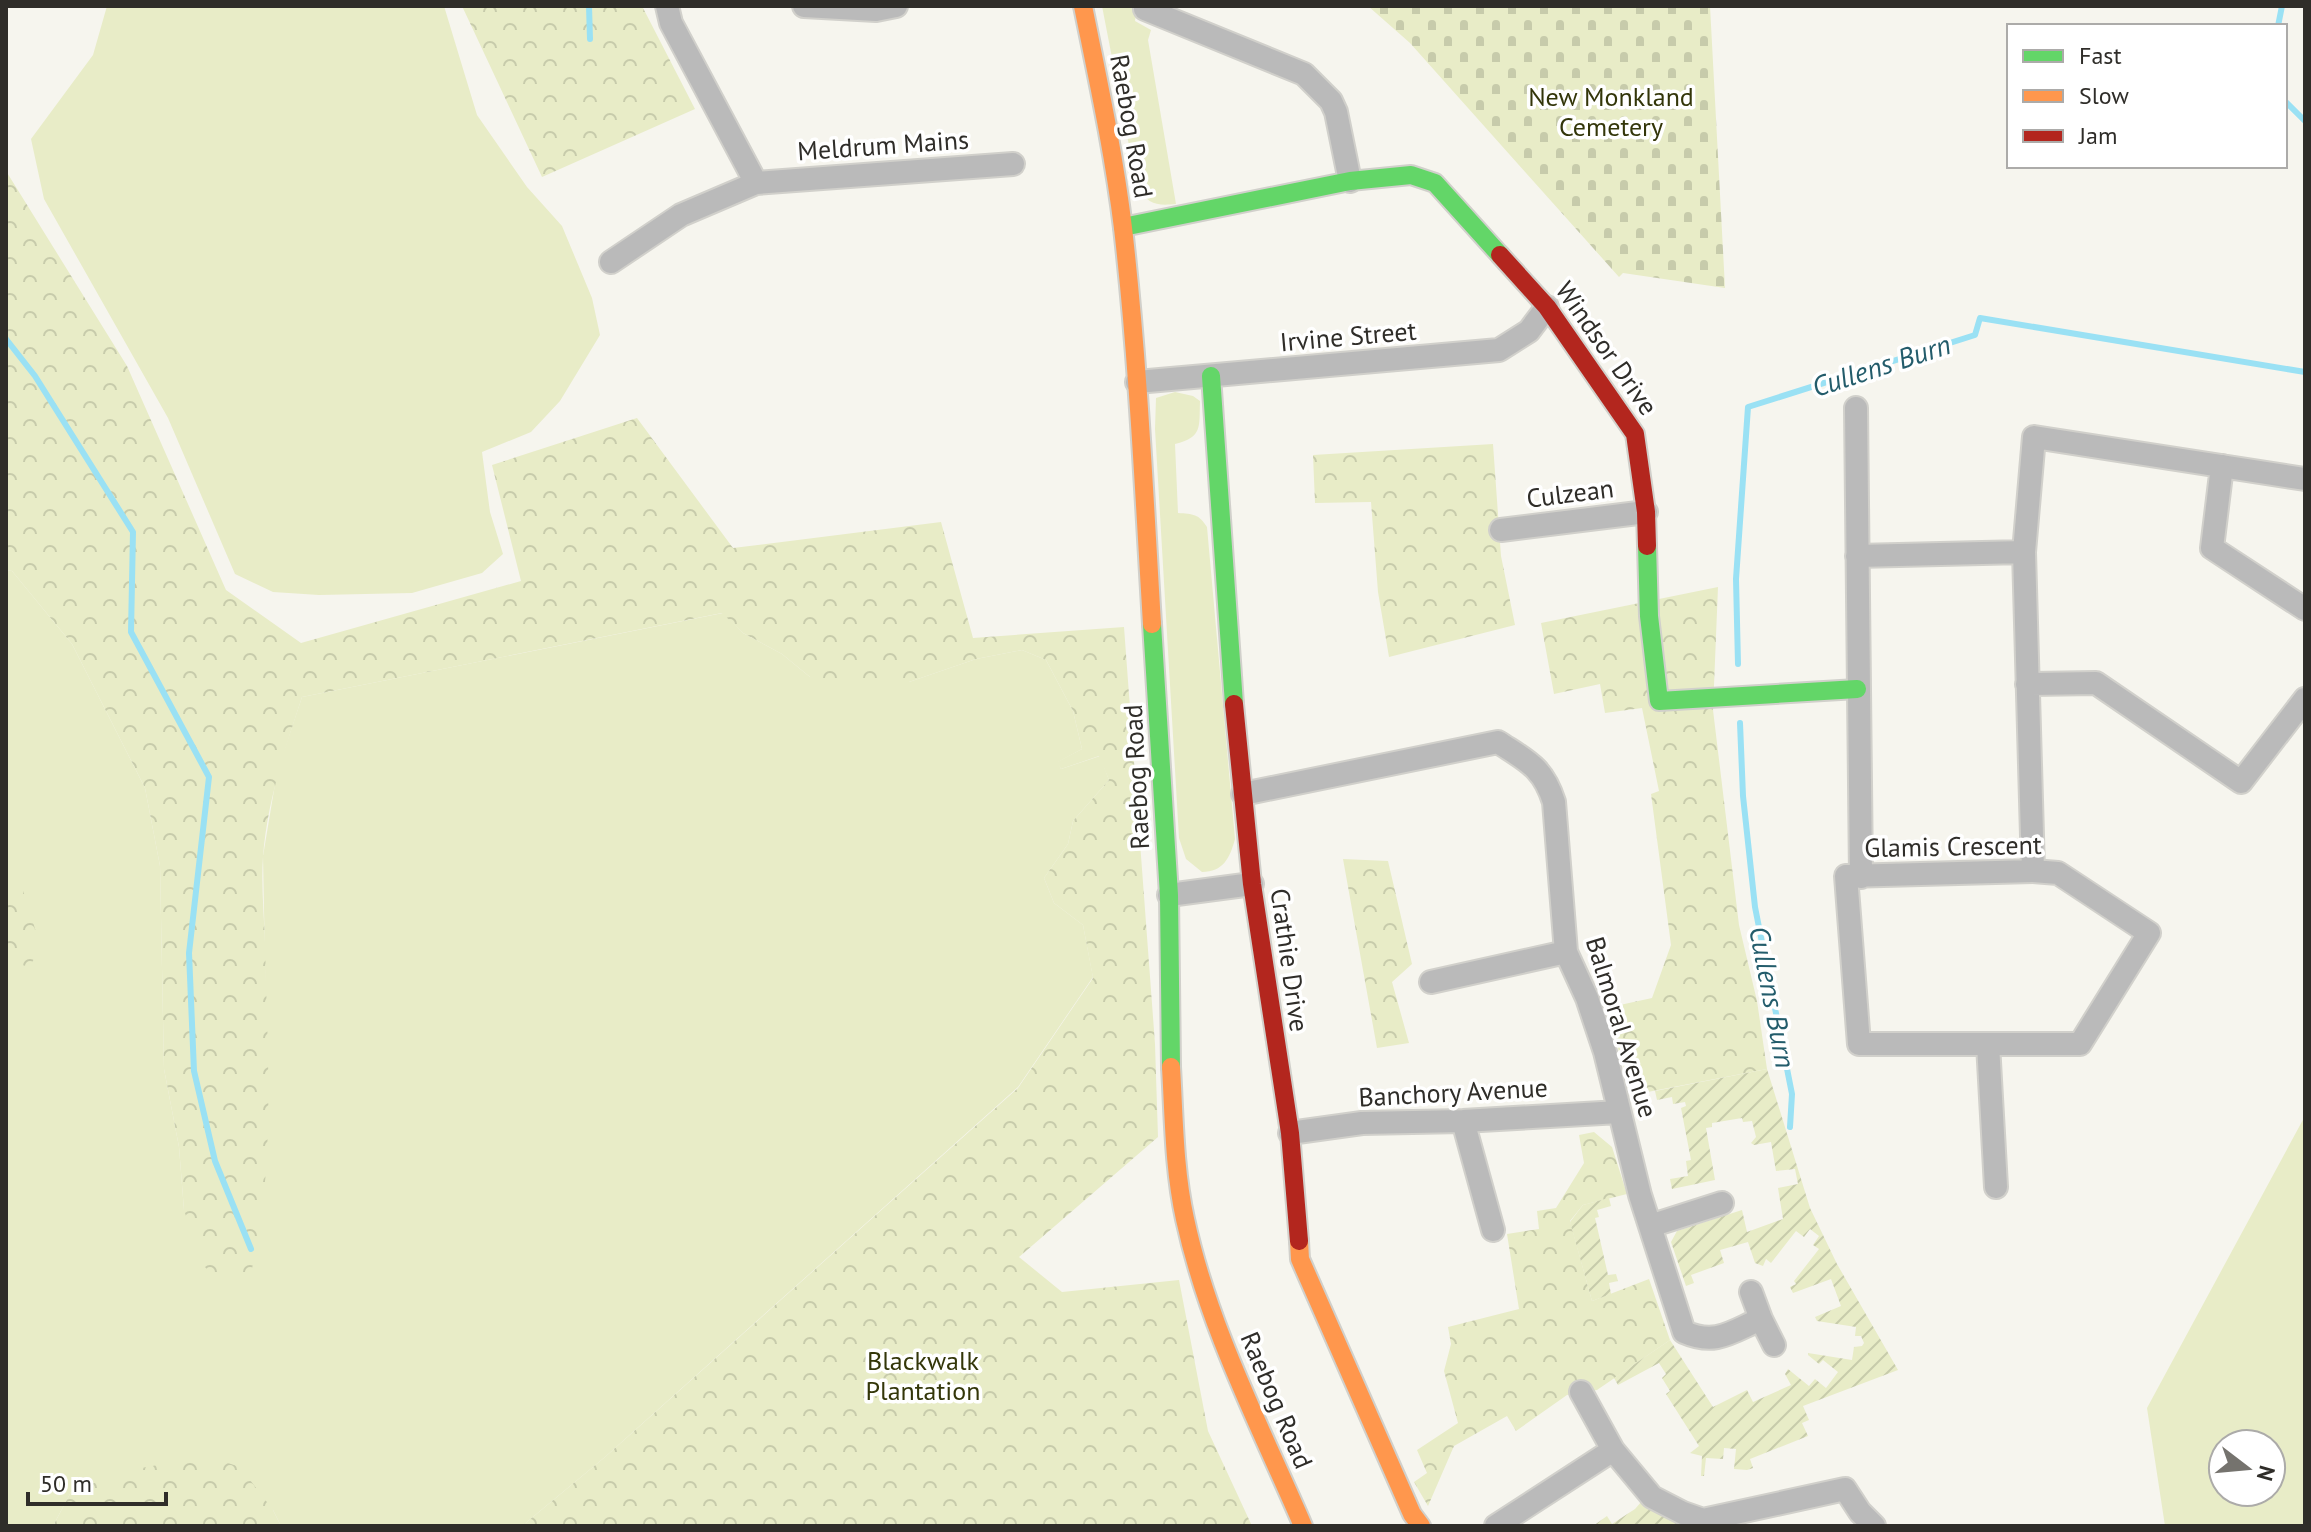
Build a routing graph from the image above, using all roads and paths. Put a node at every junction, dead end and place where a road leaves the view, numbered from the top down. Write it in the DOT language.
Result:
graph roads {
  1 [pos="667,6"];
  2 [pos="804,6"];
  3 [pos="896,6"];
  4 [pos="1083,6"];
  5 [pos="843,8"];
  6 [pos="1145,9"];
  7 [pos="1013,164"];
  8 [pos="1350,181"];
  9 [pos="756,183"];
  10 [pos="1123,227"];
  11 [pos="611,262"];
  12 [pos="1547,307"];
  13 [pos="1211,376"];
  14 [pos="1137,382"];
  15 [pos="1856,408"];
  16 [pos="2222,466"];
  17 [pos="2305,479"];
  18 [pos="1646,512"];
  19 [pos="1501,530"];
  20 [pos="2024,552"];
  21 [pos="1857,556"];
  22 [pos="2305,609"];
  23 [pos="2027,684"];
  24 [pos="1857,689"];
  25 [pos="2305,699"];
  26 [pos="1243,794"];
  27 [pos="2033,871"];
  28 [pos="1861,877"];
  29 [pos="1252,884"];
  30 [pos="1169,895"];
  31 [pos="1566,952"];
  32 [pos="1431,982"];
  33 [pos="1988,1044"];
  34 [pos="1619,1112"];
  35 [pos="1463,1121"];
  36 [pos="1290,1133"];
  37 [pos="1996,1187"];
  38 [pos="1722,1203"];
  39 [pos="1650,1226"];
  40 [pos="1493,1230"];
  41 [pos="1751,1292"];
  42 [pos="1761,1319"];
  43 [pos="1774,1345"];
  44 [pos="1581,1392"];
  45 [pos="1613,1450"];
  46 [pos="1303,1526"];
  47 [pos="1421,1526"];
  48 [pos="1496,1526"];
  49 [pos="1874,1526"];
  1 -- 9 [label="street"];
  2 -- 5 [label="street"];
  3 -- 5 [label="street"];
  4 -- 10 [label="street, Raebog Road"];
  6 -- 8 [label="street"];
  7 -- 9 [label="street, Meldrum Mains"];
  8 -- 10 [label="street, Windsor Drive"];
  8 -- 12 [label="street, Windsor Drive"];
  9 -- 11 [label="street, Meldrum Mains"];
  10 -- 14 [label="street, Raebog Road"];
  12 -- 13 [label="street, Irvine Street"];
  12 -- 18 [label="street, Windsor Drive"];
  13 -- 14 [label="street, Irvine Street"];
  13 -- 26 [label="street, Crathie Drive"];
  14 -- 30 [label="street, Raebog Road"];
  15 -- 21 [label="street"];
  16 -- 17 [label="street"];
  16 -- 20 [label="street"];
  16 -- 22 [label="street"];
  18 -- 19 [label="street, Culzean"];
  18 -- 24 [label="street, Windsor Drive"];
  20 -- 21 [label="street"];
  20 -- 23 [label="street"];
  21 -- 24 [label="street"];
  23 -- 25 [label="street"];
  23 -- 27 [label="street"];
  24 -- 28 [label="street"];
  26 -- 29 [label="street, Crathie Drive"];
  26 -- 31 [label="street, Balmoral Avenue"];
  27 -- 28 [label="street, Glamis Crescent"];
  27 -- 33 [label="street, Glamis Crescent"];
  28 -- 33 [label="street, Glamis Crescent"];
  29 -- 30 [label="street"];
  29 -- 36 [label="street, Crathie Drive"];
  30 -- 46 [label="street, Raebog Road"];
  31 -- 32 [label="street"];
  31 -- 34 [label="street, Balmoral Avenue"];
  33 -- 37 [label="street"];
  34 -- 35 [label="street, Banchory Avenue"];
  34 -- 39 [label="street, Balmoral Avenue"];
  35 -- 36 [label="street, Banchory Avenue"];
  35 -- 40 [label="street"];
  36 -- 47 [label="street, Crathie Drive"];
  38 -- 39 [label="street"];
  39 -- 42 [label="street, Balmoral Avenue"];
  41 -- 42 [label="street"];
  42 -- 43 [label="street"];
  44 -- 45 [label="street"];
  45 -- 48 [label="street"];
  45 -- 49 [label="street"];
}
